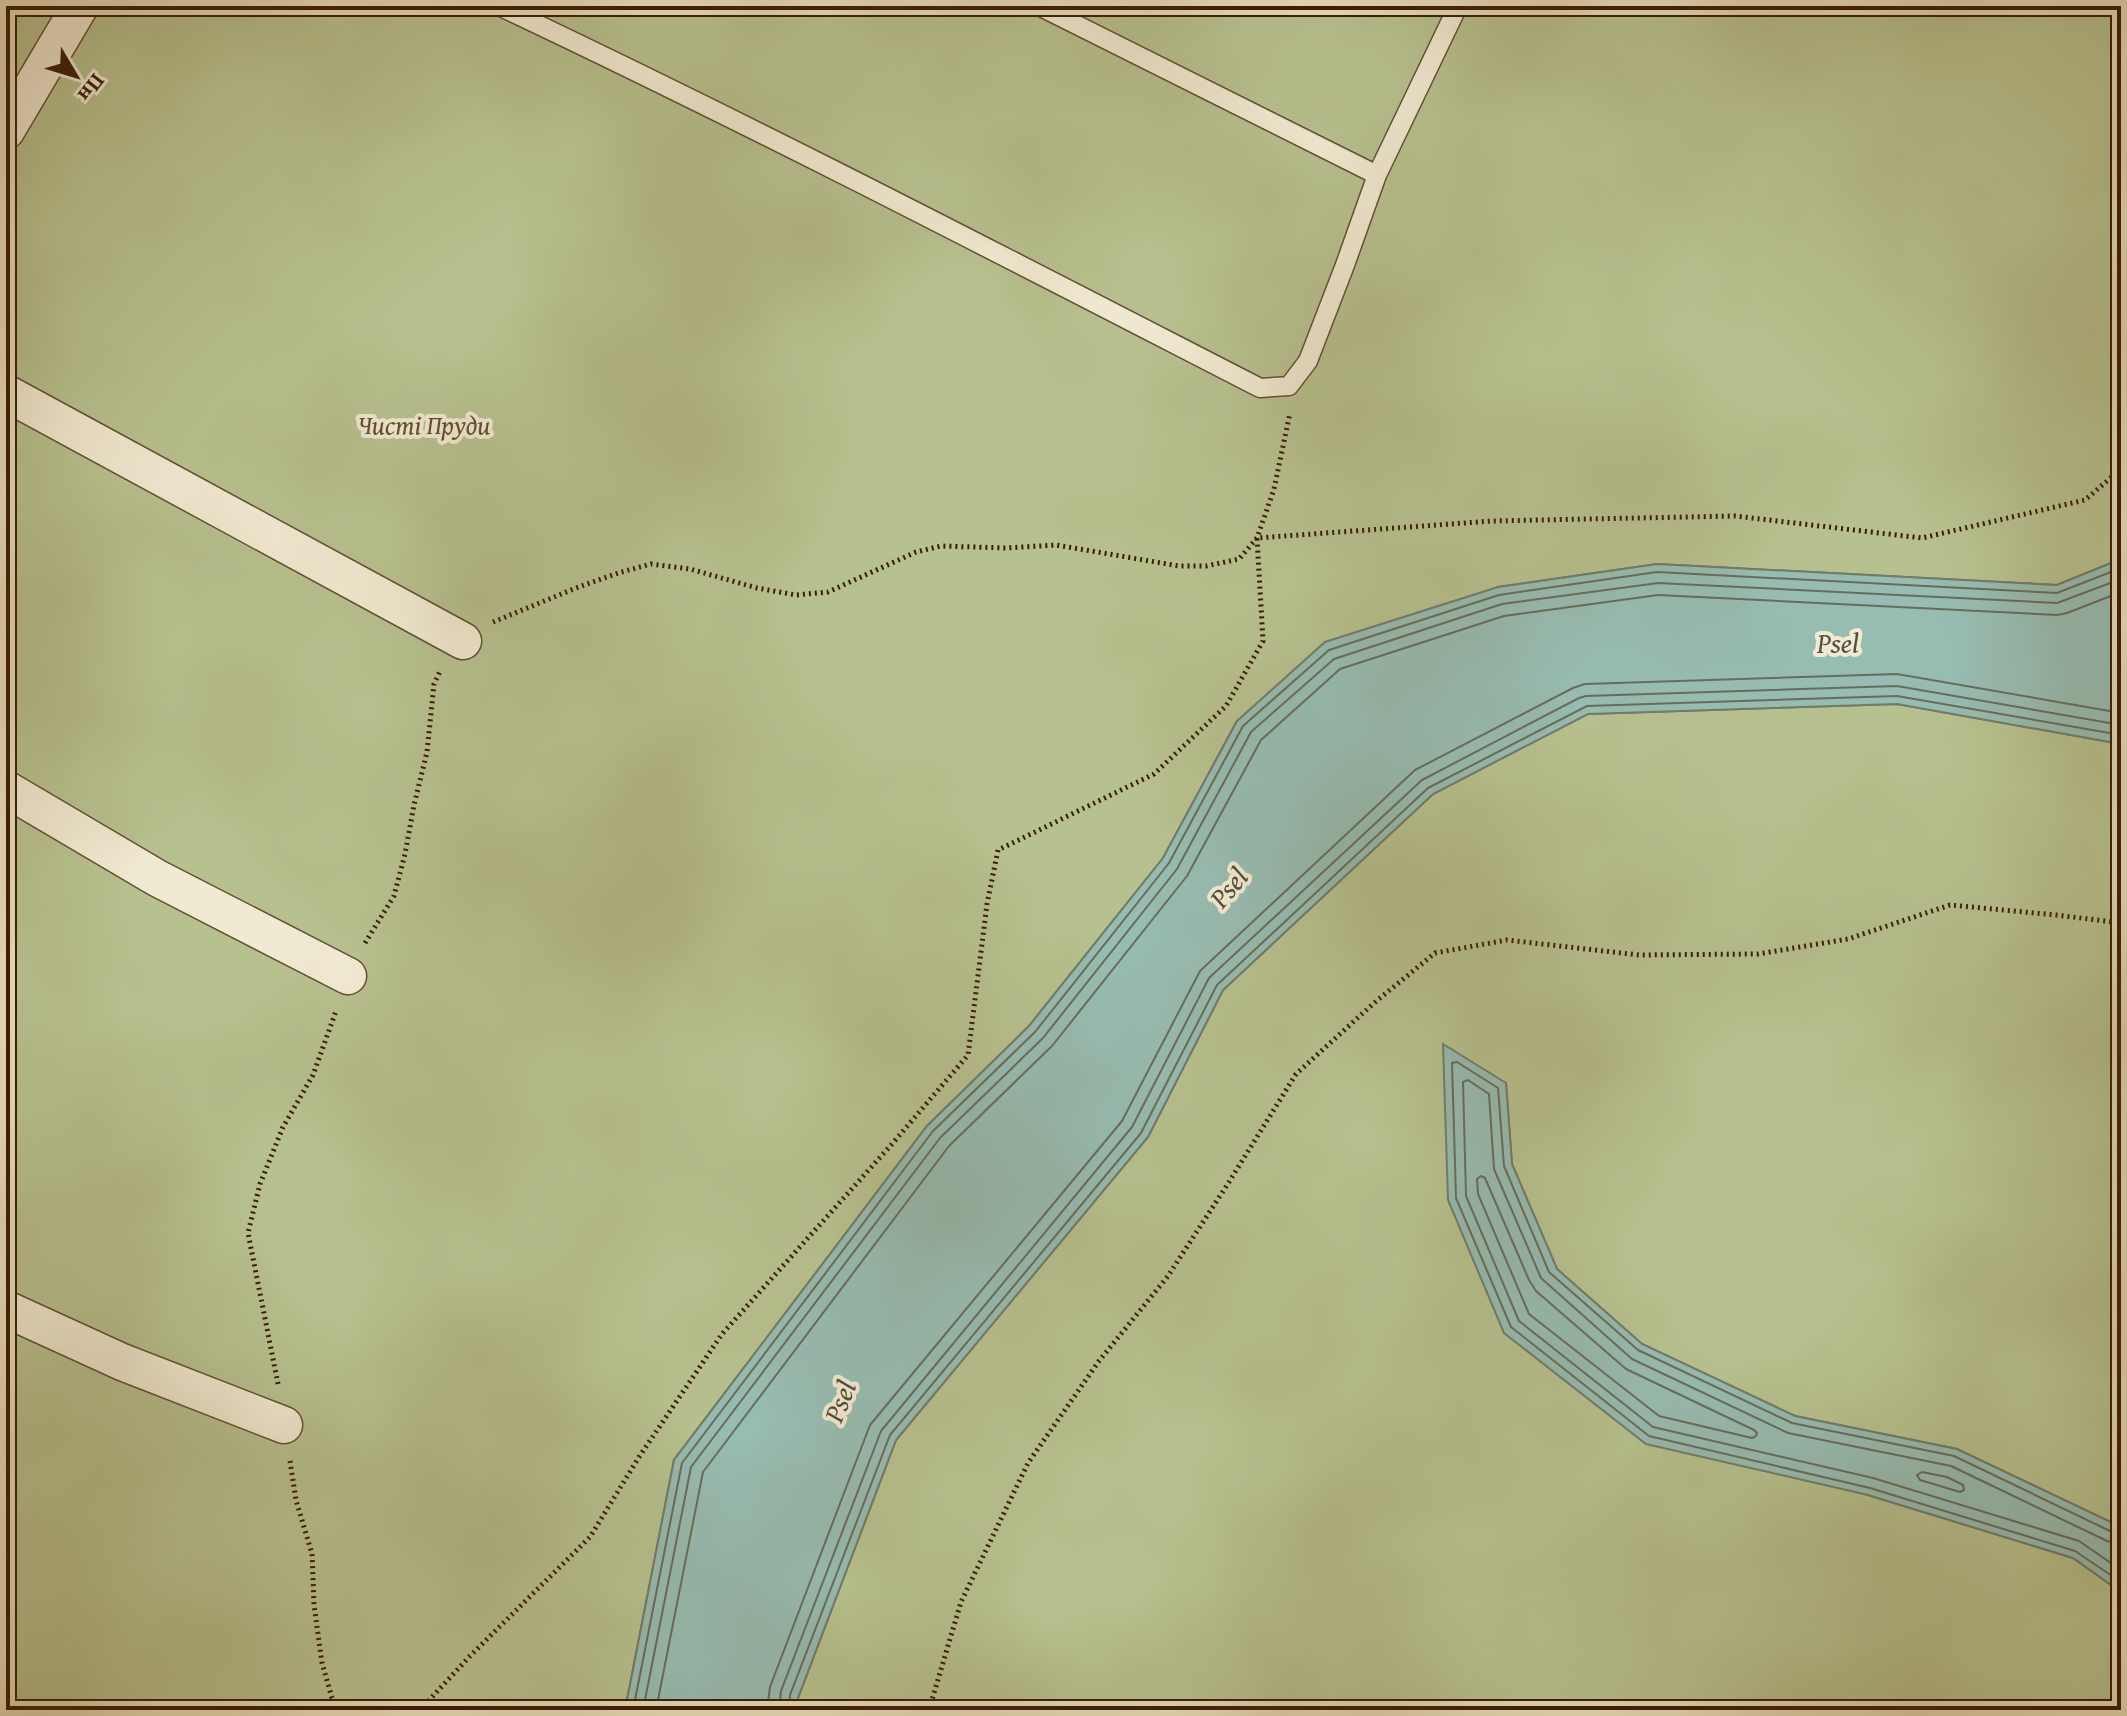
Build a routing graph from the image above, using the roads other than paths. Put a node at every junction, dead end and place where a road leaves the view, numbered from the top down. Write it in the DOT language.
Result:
graph roads {
  1 [pos="80,6"];
  2 [pos="499,6"];
  3 [pos="1039,6"];
  4 [pos="1458,6"];
  5 [pos="6,131"];
  6 [pos="1377,175"];
  7 [pos="6,393"];
  8 [pos="463,641"];
  9 [pos="6,789"];
  10 [pos="348,976"];
  11 [pos="6,1309"];
  12 [pos="284,1425"];
  1 -- 5 [label="street"];
  2 -- 6 [label="lane"];
  3 -- 6 [label="lane"];
  4 -- 6 [label="lane"];
  7 -- 8 [label="street"];
  9 -- 10 [label="street"];
  11 -- 12 [label="street"];
}
